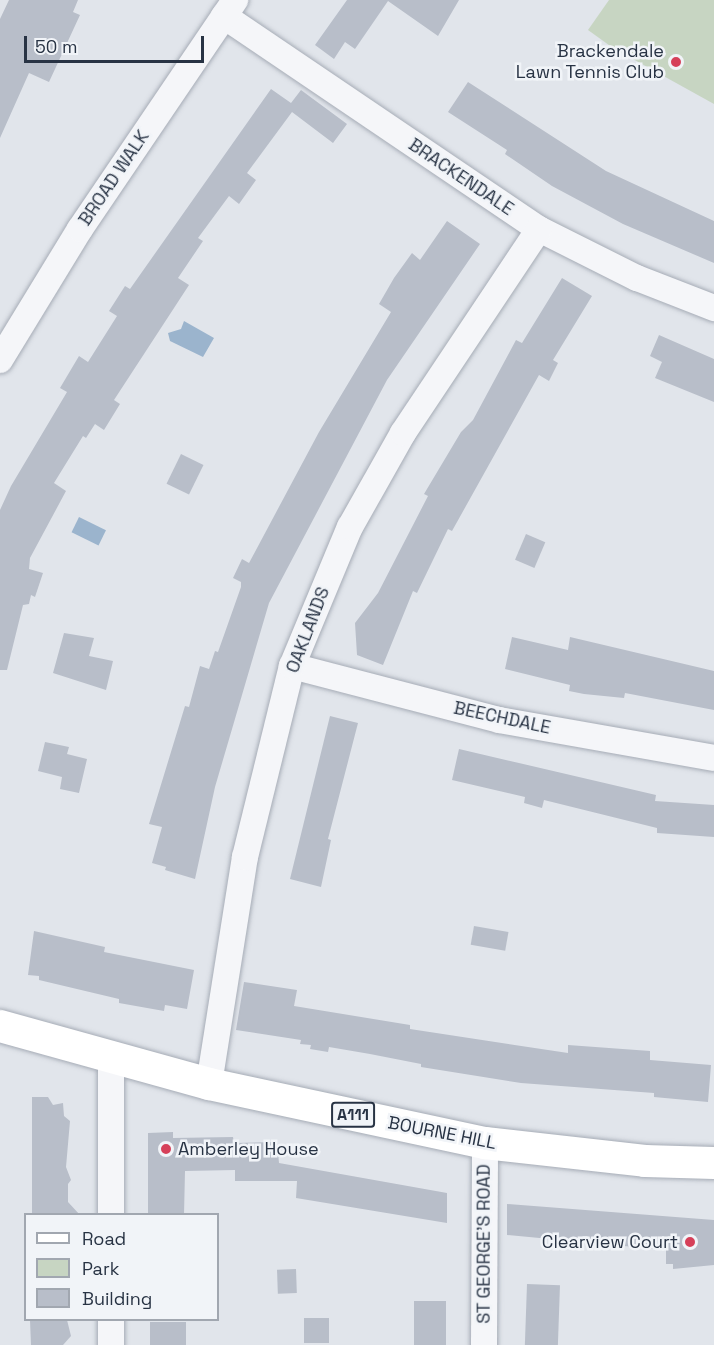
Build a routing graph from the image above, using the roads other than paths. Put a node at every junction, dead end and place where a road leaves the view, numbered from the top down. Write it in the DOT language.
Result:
graph roads {
  1 [pos="230,8"];
  2 [pos="540,229"];
  3 [pos="714,308"];
  4 [pos="0,360"];
  5 [pos="292,666"];
  6 [pos="714,758"];
  7 [pos="0,1026"];
  8 [pos="111,1058"];
  9 [pos="209,1083"];
  10 [pos="485,1143"];
  11 [pos="714,1163"];
  12 [pos="111,1213"];
  13 [pos="111,1321"];
  14 [pos="111,1345"];
  15 [pos="484,1345"];
  1 -- 2 [label="street, BRACKENDALE"];
  1 -- 4 [label="street, BROAD WALK"];
  2 -- 3 [label="street, BRACKENDALE"];
  2 -- 5 [label="street, OAKLANDS"];
  5 -- 6 [label="street, BEECHDALE"];
  5 -- 9 [label="street, OAKLANDS"];
  7 -- 8 [label="main road, BOURNE HILL / A111"];
  8 -- 9 [label="main road, BOURNE HILL / A111"];
  8 -- 12 [label="street"];
  9 -- 10 [label="main road, BOURNE HILL / A111"];
  10 -- 11 [label="main road, BOURNE HILL / A111"];
  10 -- 15 [label="street, ST GEORGE'S ROAD"];
  13 -- 14 [label="street"];
}
